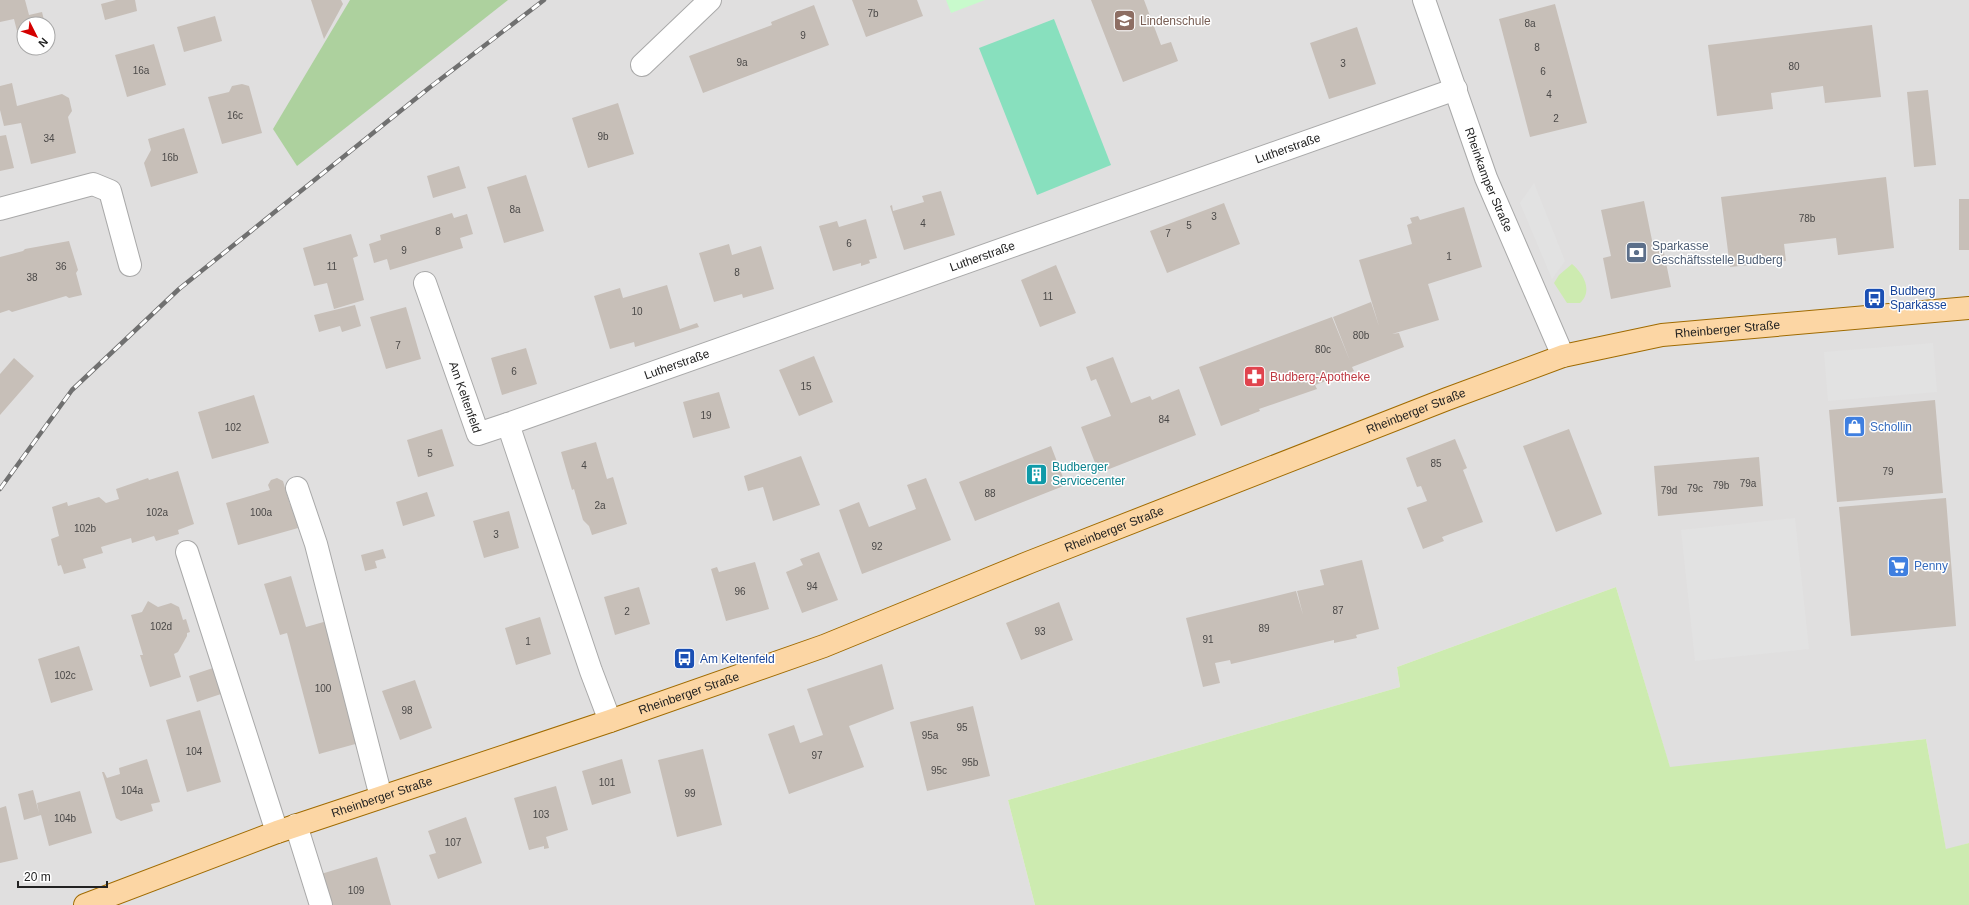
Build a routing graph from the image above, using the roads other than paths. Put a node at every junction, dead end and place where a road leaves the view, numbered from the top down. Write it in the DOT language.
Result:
graph roads {
  1 [pos="710,0"];
  2 [pos="1424,0"];
  3 [pos="642,65"];
  4 [pos="1456,89"];
  5 [pos="0,209"];
  6 [pos="130,265"];
  7 [pos="425,283"];
  8 [pos="1969,308"];
  9 [pos="1563,356"];
  10 [pos="508,424"];
  11 [pos="297,488"];
  12 [pos="187,552"];
  13 [pos="610,721"];
  14 [pos="381,797"];
  15 [pos="287,828"];
  16 [pos="85,905"];
  17 [pos="321,905"];
  1 -- 3 [label="street"];
  2 -- 4 [label="street, Rheinkamper Straße"];
  4 -- 9 [label="street, Rheinkamper Straße"];
  4 -- 10 [label="street, Lutherstraße"];
  5 -- 6 [label="street"];
  7 -- 10 [label="street, Am Keltenfeld"];
  8 -- 9 [label="main road, Rheinberger Straße"];
  9 -- 13 [label="main road, Rheinberger Straße"];
  10 -- 13 [label="street"];
  11 -- 14 [label="street"];
  12 -- 15 [label="street"];
  13 -- 14 [label="main road, Rheinberger Straße"];
  14 -- 15 [label="main road, Rheinberger Straße"];
  15 -- 16 [label="main road, Rheinberger Straße"];
  15 -- 17 [label="street"];
}
